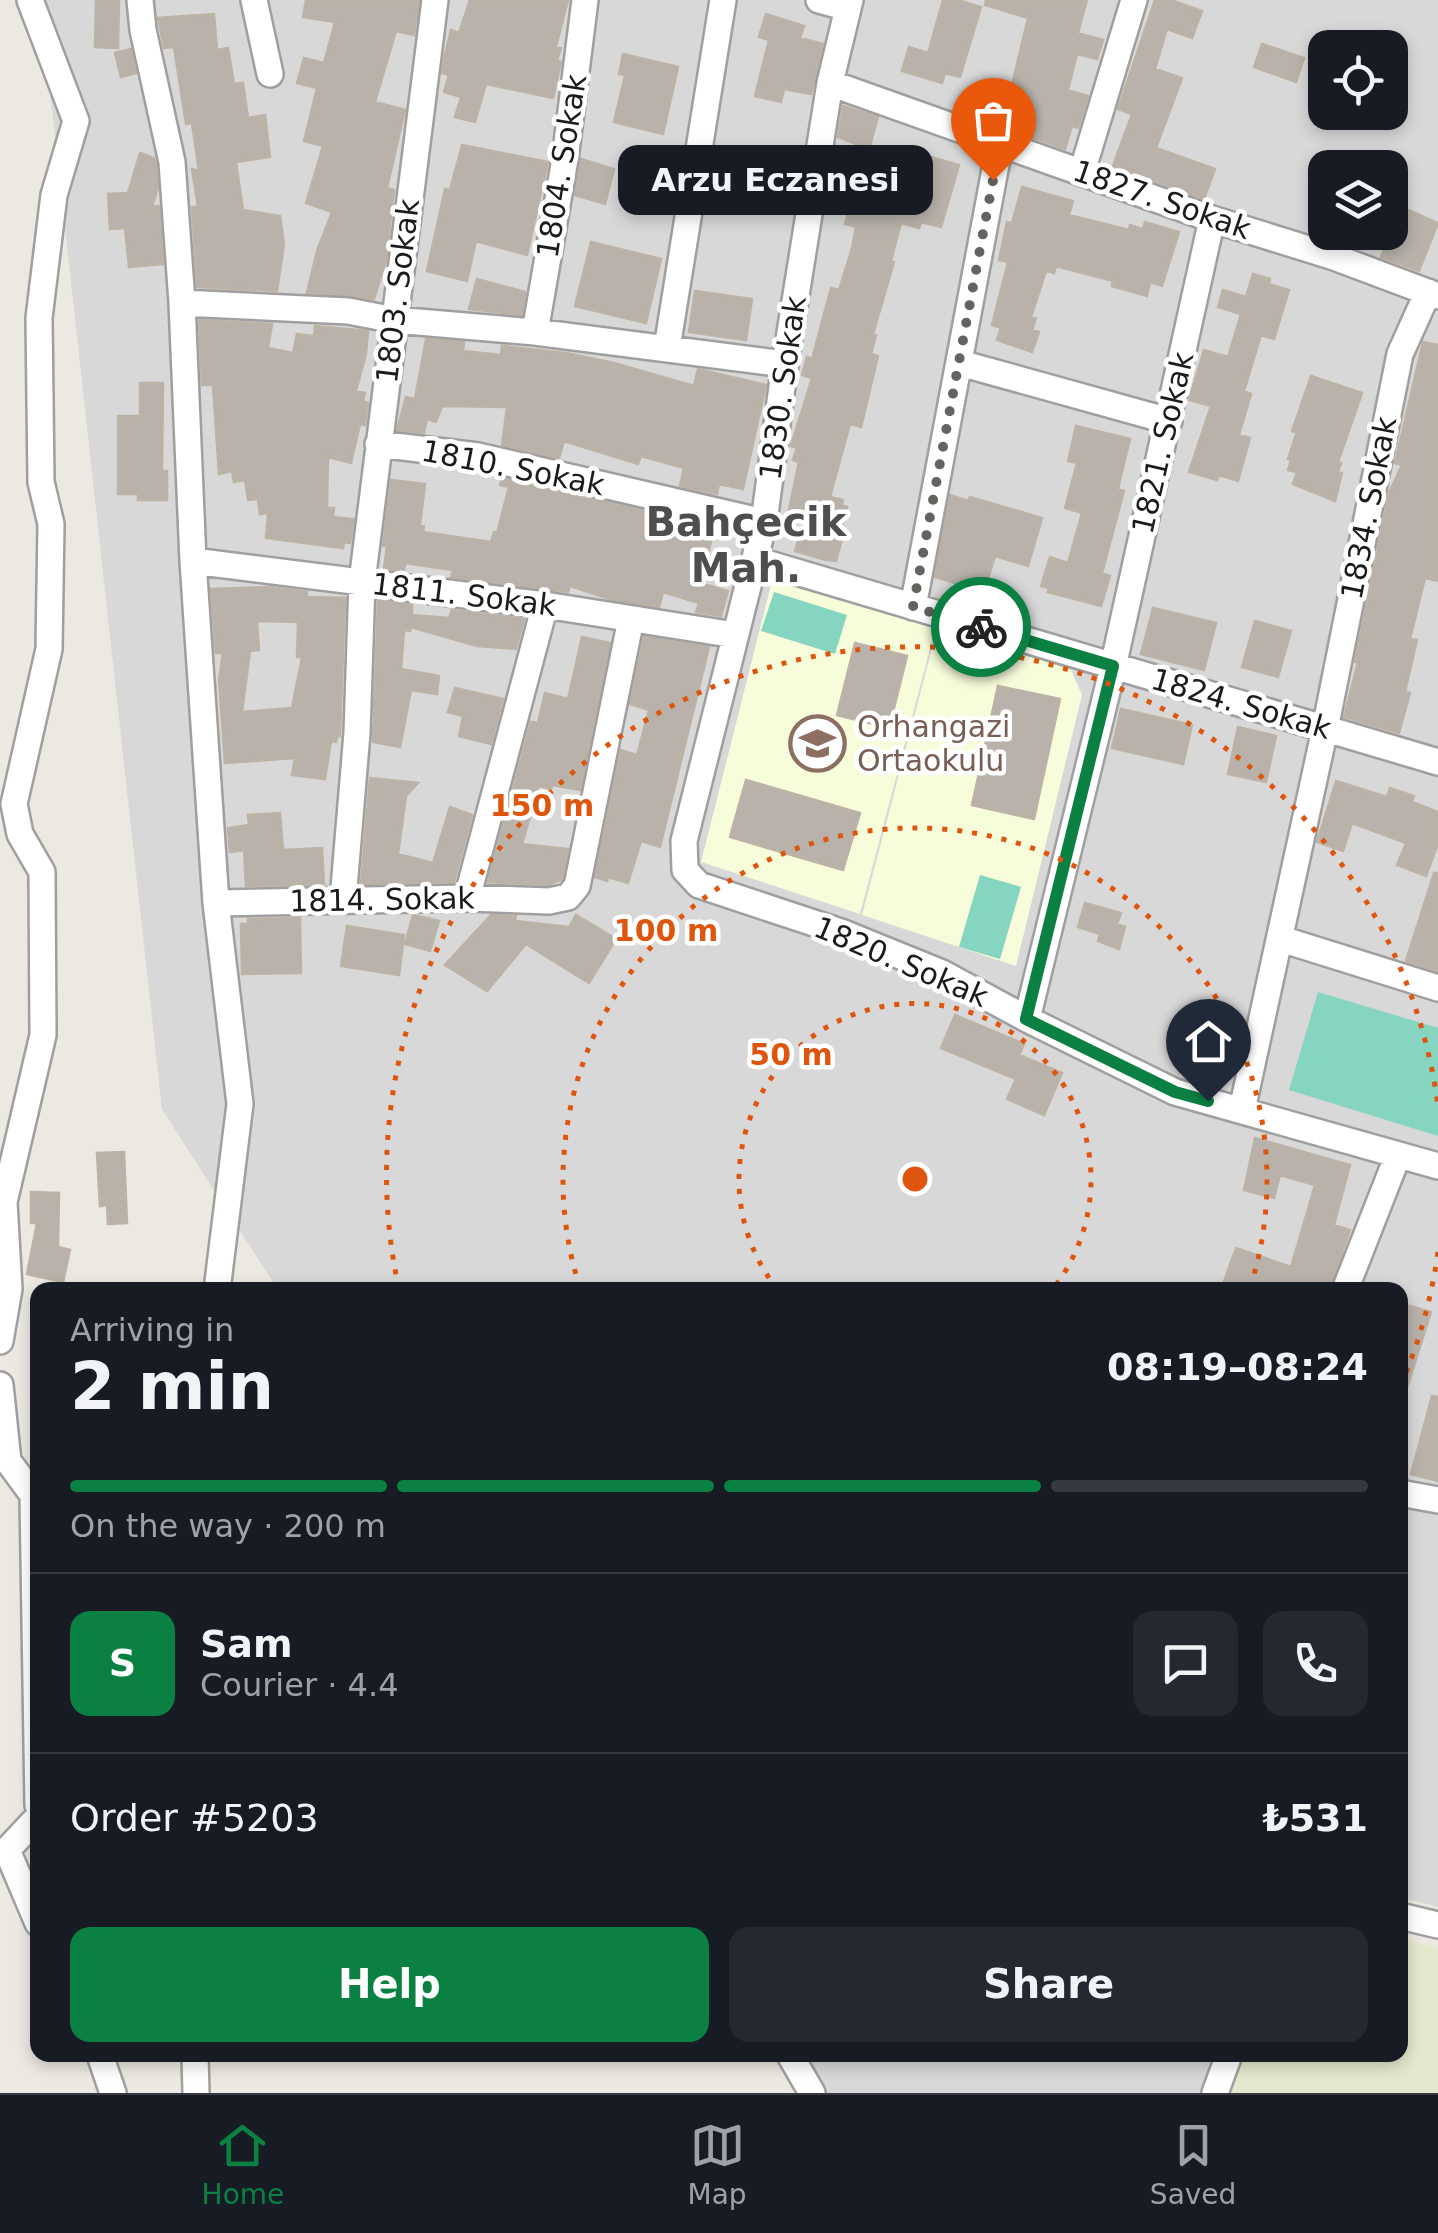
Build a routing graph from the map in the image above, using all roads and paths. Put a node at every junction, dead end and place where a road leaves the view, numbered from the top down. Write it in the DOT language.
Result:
graph roads {
  1 [pos="30,0"];
  2 [pos="140,0"];
  3 [pos="156,0"];
  4 [pos="254,0"];
  5 [pos="434,0"];
  6 [pos="586,0"];
  7 [pos="724,0"];
  8 [pos="819,0"];
  9 [pos="1134,0"];
  10 [pos="849,4"];
  11 [pos="270,74"];
  12 [pos="830,82"];
  13 [pos="1000,143"];
  14 [pos="1082,172"];
  15 [pos="1212,219"];
  16 [pos="1433,294"];
  17 [pos="182,303"];
  18 [pos="395,320"];
  19 [pos="535,332"];
  20 [pos="667,348"];
  21 [pos="960,363"];
  22 [pos="785,364"];
  23 [pos="1169,421"];
  24 [pos="378,444"];
  25 [pos="764,522"];
  26 [pos="756,560"];
  27 [pos="192,561"];
  28 [pos="362,582"];
  29 [pos="546,605"];
  30 [pos="913,607"];
  31 [pos="631,618"];
  32 [pos="735,635"];
  33 [pos="1113,666"];
  34 [pos="1325,729"];
  35 [pos="1438,762"];
  36 [pos="699,885"];
  37 [pos="467,898"];
  38 [pos="343,900"];
  39 [pos="216,903"];
  40 [pos="1281,940"];
  41 [pos="1438,988"];
  42 [pos="1026,1019"];
  43 [pos="1242,1110"];
  44 [pos="1398,1155"];
  45 [pos="1438,1166"];
  46 [pos="218,1282"];
  47 [pos="1348,1282"];
  48 [pos="0,1341"];
  49 [pos="0,1385"];
  50 [pos="30,1492"];
  51 [pos="1408,1494"];
  52 [pos="1438,1500"];
  53 [pos="30,1825"];
  54 [pos="30,1904"];
  55 [pos="1408,1918"];
  56 [pos="1438,1925"];
  57 [pos="102,2062"];
  58 [pos="195,2062"];
  59 [pos="794,2062"];
  60 [pos="1226,2062"];
  61 [pos="113,2093"];
  62 [pos="196,2093"];
  63 [pos="812,2093"];
  64 [pos="1215,2093"];
  1 -- 48 [label="street"];
  2 -- 3 [label="street"];
  2 -- 17 [label="street"];
  4 -- 11 [label="street"];
  5 -- 18 [label="street, 1803. Sokak"];
  6 -- 19 [label="street, 1804. Sokak"];
  7 -- 20 [label="street"];
  8 -- 10 [label="street"];
  9 -- 14 [label="street"];
  10 -- 12 [label="street, 1830. Sokak"];
  12 -- 13 [label="street, 1827. Sokak"];
  12 -- 22 [label="street, 1830. Sokak"];
  13 -- 14 [label="street, 1827. Sokak"];
  13 -- 21 [label="street"];
  14 -- 15 [label="street, 1827. Sokak"];
  15 -- 16 [label="street, 1827. Sokak"];
  15 -- 23 [label="street, 1821. Sokak"];
  16 -- 34 [label="street, 1834. Sokak"];
  17 -- 18 [label="street"];
  17 -- 27 [label="street"];
  18 -- 19 [label="street"];
  18 -- 24 [label="street, 1803. Sokak"];
  19 -- 20 [label="street"];
  20 -- 22 [label="street"];
  21 -- 23 [label="street"];
  21 -- 30 [label="street"];
  22 -- 25 [label="street, 1830. Sokak"];
  23 -- 33 [label="street, 1821. Sokak"];
  24 -- 25 [label="street, 1810. Sokak"];
  24 -- 28 [label="street, 1803. Sokak"];
  25 -- 26 [label="street, 1830. Sokak"];
  26 -- 30 [label="street, 1824. Sokak"];
  26 -- 32 [label="street, 1830. Sokak"];
  27 -- 28 [label="street, 1811. Sokak"];
  27 -- 39 [label="street"];
  28 -- 29 [label="street, 1811. Sokak"];
  28 -- 38 [label="street, 1803. Sokak"];
  29 -- 31 [label="street, 1811. Sokak"];
  29 -- 37 [label="street"];
  30 -- 33 [label="street, 1824. Sokak"];
  31 -- 32 [label="street, 1811. Sokak"];
  31 -- 37 [label="street, 1814. Sokak"];
  32 -- 36 [label="street, 1830. Sokak"];
  33 -- 34 [label="street, 1824. Sokak"];
  33 -- 42 [label="street, 1821. Sokak"];
  34 -- 35 [label="street, 1824. Sokak"];
  34 -- 40 [label="street, 1834. Sokak"];
  36 -- 42 [label="street, 1820. Sokak"];
  37 -- 38 [label="street, 1814. Sokak"];
  38 -- 39 [label="street, 1814. Sokak"];
  39 -- 46 [label="street"];
  40 -- 41 [label="street"];
  40 -- 43 [label="street, 1834. Sokak"];
  42 -- 43 [label="street, 1820. Sokak"];
  43 -- 44 [label="street, 1820. Sokak"];
  44 -- 45 [label="street, 1820. Sokak"];
  44 -- 47 [label="street"];
  49 -- 50 [label="street"];
  51 -- 52 [label="street"];
  53 -- 54 [label="street"];
  55 -- 56 [label="street"];
  57 -- 61 [label="street"];
  58 -- 62 [label="street"];
  59 -- 63 [label="street"];
  60 -- 64 [label="street"];
}
